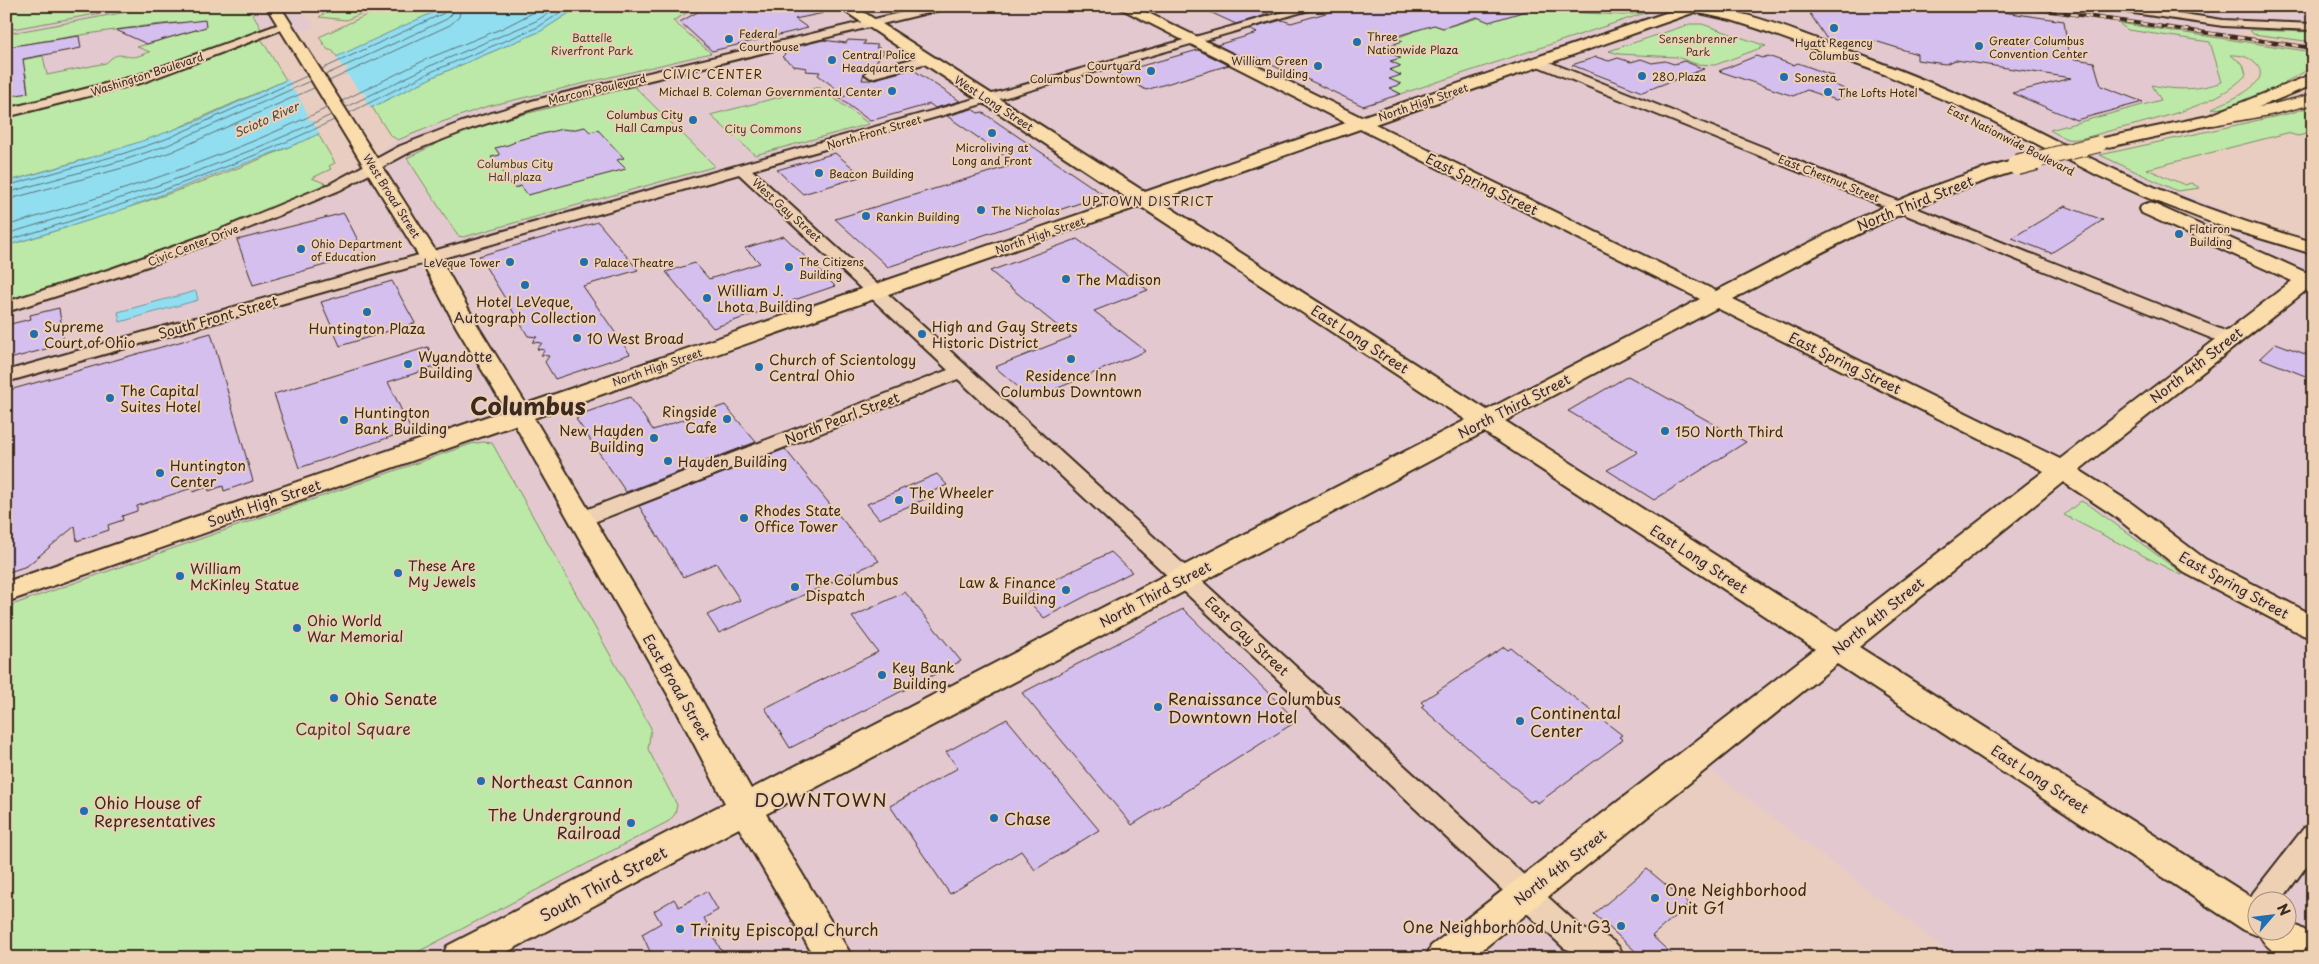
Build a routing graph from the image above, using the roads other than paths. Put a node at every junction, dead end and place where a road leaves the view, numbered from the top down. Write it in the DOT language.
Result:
graph roads {
  1 [pos="273,6"];
  2 [pos="844,6"];
  3 [pos="944,6"];
  4 [pos="1123,6"];
  5 [pos="1285,6"];
  6 [pos="1318,6"];
  7 [pos="2106,6"];
  8 [pos="1700,8"];
  9 [pos="1298,12"];
  10 [pos="872,24"];
  11 [pos="2313,27"];
  12 [pos="289,31"];
  13 [pos="1195,42"];
  14 [pos="927,59"];
  15 [pos="1539,62"];
  16 [pos="871,74"];
  17 [pos="2313,79"];
  18 [pos="2313,99"];
  19 [pos="989,100"];
  20 [pos="6,113"];
  21 [pos="2213,120"];
  22 [pos="1361,124"];
  23 [pos="369,160"];
  24 [pos="742,169"];
  25 [pos="2098,183"];
  26 [pos="2138,186"];
  27 [pos="1143,199"];
  28 [pos="1900,206"];
  29 [pos="2313,248"];
  30 [pos="430,258"];
  31 [pos="2310,279"];
  32 [pos="877,291"];
  33 [pos="1717,300"];
  34 [pos="6,308"];
  35 [pos="2230,339"];
  36 [pos="962,371"];
  37 [pos="6,377"];
  38 [pos="521,415"];
  39 [pos="1486,421"];
  40 [pos="2062,470"];
  41 [pos="582,519"];
  42 [pos="1185,578"];
  43 [pos="6,592"];
  44 [pos="2313,628"];
  45 [pos="1838,649"];
  46 [pos="745,808"];
  47 [pos="2313,836"];
  48 [pos="2277,892"];
  49 [pos="1526,894"];
  50 [pos="2246,907"];
  51 [pos="2296,942"];
  52 [pos="1577,948"];
  53 [pos="2313,955"];
  54 [pos="460,958"];
  55 [pos="835,958"];
  56 [pos="1444,958"];
  57 [pos="1611,958"];
  1 -- 12 [label="main road, West Broad Street"];
  2 -- 10 [label="main road, West Long Street"];
  3 -- 10 [label="street, Marconi Boulevard"];
  4 -- 13 [label="main road, East Spring Street"];
  5 -- 9 [label="street"];
  6 -- 9 [label="street, North Front Street"];
  7 -- 11 [label="street"];
  8 -- 15 [label="main road, North High Street"];
  8 -- 25 [label="main road, East Nationwide Boulevard"];
  8 -- 26 [label="main road, East Nationwide Boulevard"];
  9 -- 13 [label="street, North Front Street"];
  10 -- 14 [label="main road, West Long Street"];
  10 -- 23 [label="street, Marconi Boulevard"];
  12 -- 20 [label="street, Washington Boulevard"];
  12 -- 23 [label="main road, West Broad Street"];
  13 -- 19 [label="street, North Front Street"];
  13 -- 22 [label="main road, East Spring Street"];
  14 -- 16 [label="street"];
  14 -- 19 [label="main road, West Long Street"];
  15 -- 22 [label="main road, North High Street"];
  15 -- 28 [label="street, East Chestnut Street"];
  17 -- 21 [label="main road, North Third Street"];
  18 -- 21 [label="highway"];
  19 -- 24 [label="street, North Front Street"];
  19 -- 27 [label="main road, West Long Street"];
  21 -- 28 [label="main road, North Third Street, bridge"];
  22 -- 27 [label="main road, North High Street"];
  22 -- 33 [label="main road, East Spring Street"];
  23 -- 30 [label="main road, West Broad Street"];
  23 -- 34 [label="street, Civic Center Drive"];
  24 -- 30 [label="street, North Front Street"];
  24 -- 32 [label="street, West Gay Street"];
  25 -- 26 [label="main road"];
  25 -- 31 [label="main road, East Nationwide Boulevard"];
  26 -- 29 [label="main road, East Nationwide Boulevard"];
  27 -- 32 [label="main road, North High Street"];
  27 -- 39 [label="main road, East Long Street"];
  28 -- 33 [label="main road, North Third Street"];
  28 -- 35 [label="street, East Chestnut Street"];
  30 -- 37 [label="street, South Front Street"];
  30 -- 38 [label="main road, West Broad Street"];
  31 -- 35 [label="main road, North 4th Street"];
  32 -- 36 [label="street, East Gay Street"];
  32 -- 38 [label="main road, North High Street"];
  33 -- 39 [label="main road, North Third Street"];
  33 -- 40 [label="main road, East Spring Street"];
  35 -- 40 [label="main road, North 4th Street"];
  36 -- 41 [label="street, North Pearl Street"];
  36 -- 42 [label="street, East Gay Street"];
  38 -- 41 [label="main road, East Broad Street"];
  38 -- 43 [label="main road, South High Street"];
  39 -- 42 [label="main road, North Third Street"];
  39 -- 45 [label="main road, East Long Street"];
  40 -- 44 [label="main road, East Spring Street"];
  40 -- 45 [label="main road, North 4th Street"];
  41 -- 46 [label="main road, East Broad Street"];
  42 -- 46 [label="main road, North Third Street"];
  42 -- 49 [label="street, East Gay Street"];
  45 -- 49 [label="main road, North 4th Street"];
  45 -- 50 [label="main road, East Long Street"];
  46 -- 54 [label="main road, South Third Street"];
  46 -- 55 [label="main road, East Broad Street"];
  47 -- 48 [label="street"];
  49 -- 52 [label="street, East Gay Street"];
  49 -- 56 [label="main road, North 4th Street"];
  51 -- 53 [label="main road, East Long Street"];
  52 -- 57 [label="street, East Gay Street"];
}
